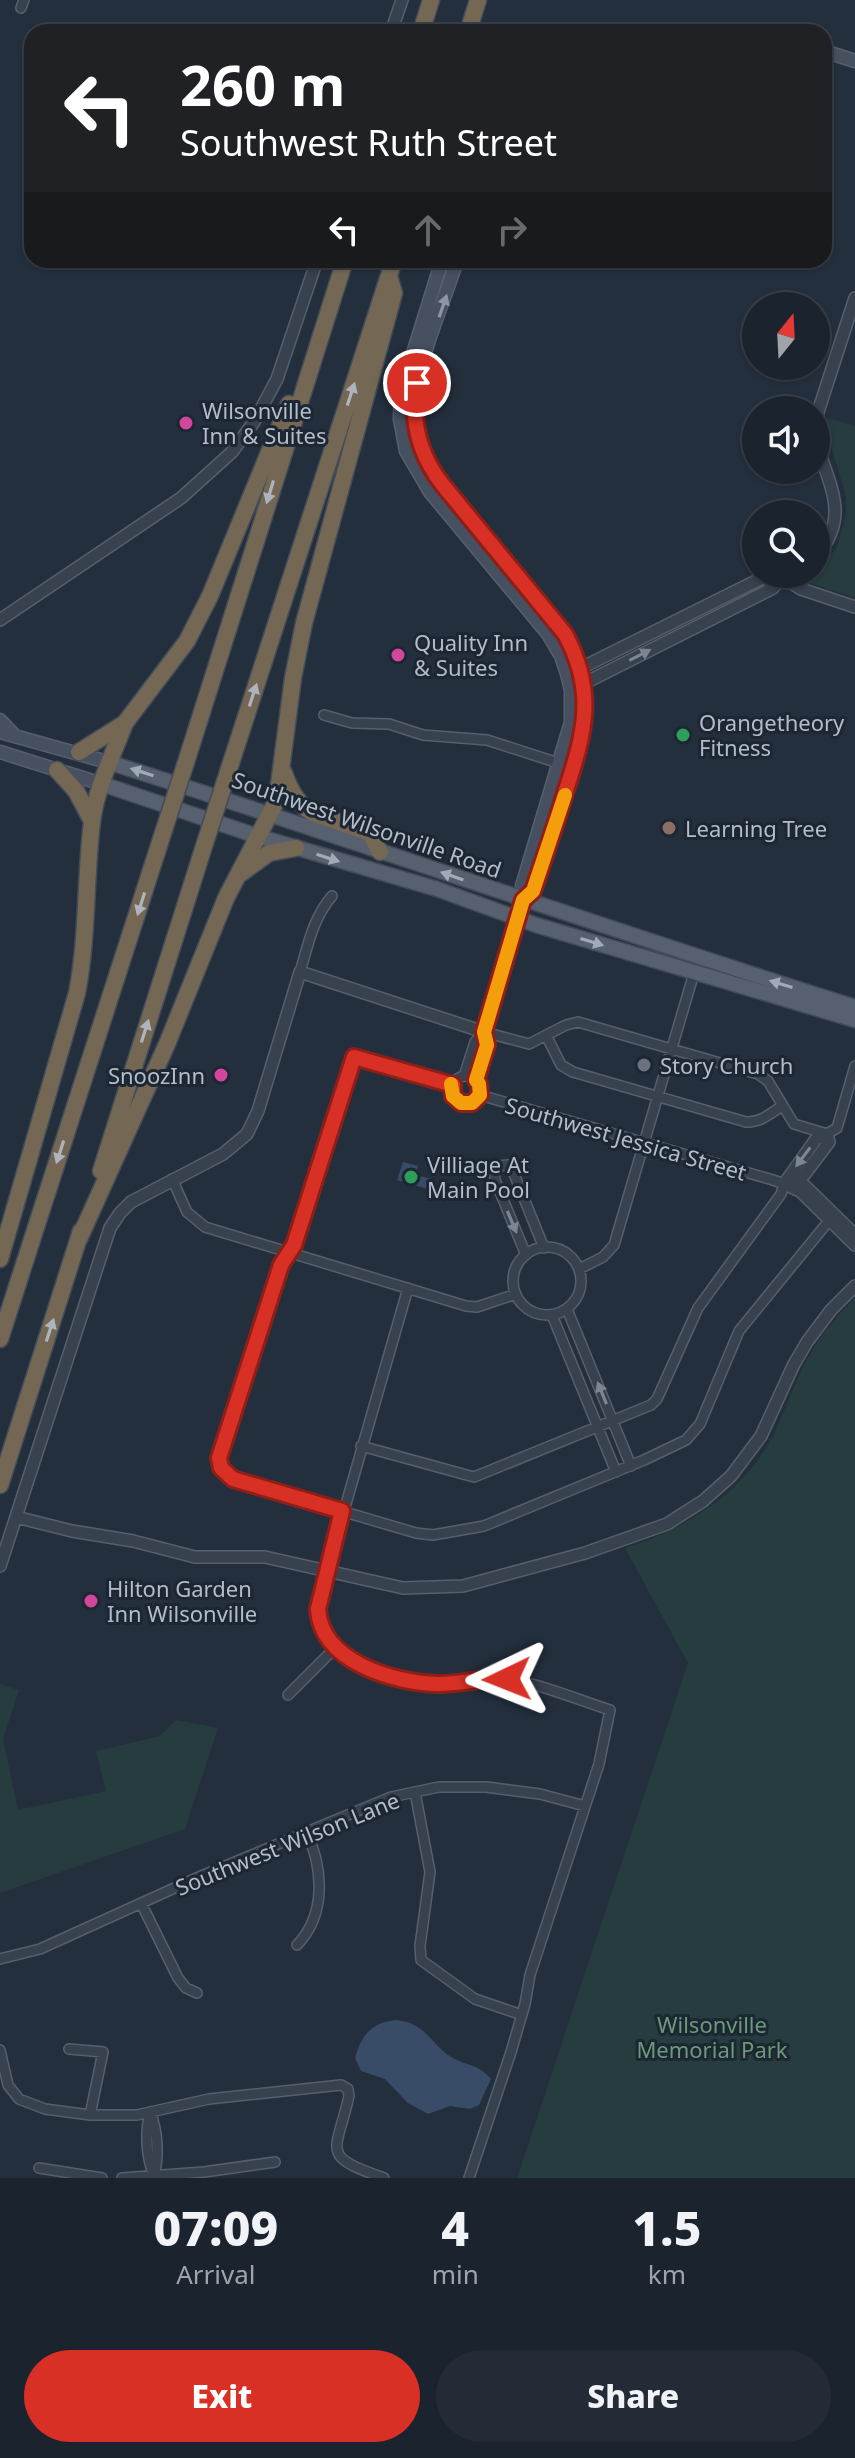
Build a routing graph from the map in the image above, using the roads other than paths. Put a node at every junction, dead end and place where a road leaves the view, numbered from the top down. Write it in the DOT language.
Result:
graph roads {
  1 [pos="402,0"];
  2 [pos="431,0"];
  3 [pos="478,0"];
  4 [pos="394,24"];
  5 [pos="424,24"];
  6 [pos="470,24"];
  7 [pos="832,54"];
  8 [pos="855,61"];
  9 [pos="314,268"];
  10 [pos="342,268"];
  11 [pos="392,268"];
  12 [pos="440,268"];
  13 [pos="454,268"];
  14 [pos="855,298"];
  15 [pos="310,364"];
  16 [pos="823,396"];
  17 [pos="830,482"];
  18 [pos="830,534"];
  19 [pos="742,588"];
  20 [pos="773,588"];
  21 [pos="800,588"];
  22 [pos="855,607"];
  23 [pos="0,620"];
  24 [pos="580,669"];
  25 [pos="567,674"];
  26 [pos="584,684"];
  27 [pos="571,690"];
  28 [pos="324,715"];
  29 [pos="0,720"];
  30 [pos="125,723"];
  31 [pos="0,732"];
  32 [pos="15,736"];
  33 [pos="0,752"];
  34 [pos="79,752"];
  35 [pos="111,763"];
  36 [pos="560,763"];
  37 [pos="282,767"];
  38 [pos="574,768"];
  39 [pos="57,770"];
  40 [pos="102,784"];
  41 [pos="270,813"];
  42 [pos="92,821"];
  43 [pos="257,836"];
  44 [pos="296,848"];
  45 [pos="380,852"];
  46 [pos="236,877"];
  47 [pos="332,896"];
  48 [pos="523,900"];
  49 [pos="518,918"];
  50 [pos="300,972"];
  51 [pos="694,973"];
  52 [pos="855,1007"];
  53 [pos="855,1020"];
  54 [pos="484,1032"];
  55 [pos="547,1037"];
  56 [pos="672,1049"];
  57 [pos="855,1066"];
  58 [pos="464,1076"];
  59 [pos="476,1080"];
  60 [pos="453,1085"];
  61 [pos="480,1095"];
  62 [pos="658,1096"];
  63 [pos="782,1106"];
  64 [pos="827,1134"];
  65 [pos="644,1144"];
  66 [pos="172,1179"];
  67 [pos="786,1185"];
  68 [pos="832,1217"];
  69 [pos="855,1235"];
  70 [pos="79,1239"];
  71 [pos="855,1245"];
  72 [pos="544,1248"];
  73 [pos="288,1253"];
  74 [pos="526,1255"];
  75 [pos="0,1259"];
  76 [pos="579,1269"];
  77 [pos="855,1286"];
  78 [pos="408,1288"];
  79 [pos="516,1294"];
  80 [pos="567,1309"];
  81 [pos="552,1315"];
  82 [pos="0,1339"];
  83 [pos="613,1422"];
  84 [pos="598,1428"];
  85 [pos="361,1446"];
  86 [pos="631,1466"];
  87 [pos="616,1472"];
  88 [pos="0,1485"];
  89 [pos="342,1511"];
  90 [pos="16,1517"];
  91 [pos="0,1566"];
  92 [pos="326,1571"];
  93 [pos="335,1648"];
  94 [pos="288,1695"];
  95 [pos="415,1792"];
  96 [pos="585,1806"];
  97 [pos="306,1831"];
  98 [pos="141,1903"];
  99 [pos="297,1945"];
  100 [pos="0,1959"];
  101 [pos="197,1993"];
  102 [pos="522,2015"];
  103 [pos="69,2049"];
  104 [pos="0,2050"];
  105 [pos="150,2112"];
  106 [pos="90,2115"];
  107 [pos="275,2162"];
  108 [pos="39,2168"];
  109 [pos="154,2176"];
  110 [pos="102,2178"];
  111 [pos="122,2178"];
  112 [pos="384,2178"];
  113 [pos="469,2178"];
  1 -- 4 [label="street"];
  2 -- 5 [label="highway"];
  3 -- 6 [label="highway"];
  7 -- 8 [label="main road"];
  9 -- 23 [label="street"];
  10 -- 15 [label="highway"];
  11 -- 37 [label="highway"];
  70 -- 11 [label="highway, one-way, bridge"];
  12 -- 25 [label="main road"];
  24 -- 13 [label="main road, one-way"];
  14 -- 16 [label="street"];
  15 -- 30 [label="highway"];
  15 -- 82 [label="highway, one-way, bridge"];
  17 -- 18 [label="street"];
  19 -- 24 [label="street"];
  26 -- 20 [label="street, one-way"];
  21 -- 22 [label="street"];
  24 -- 25 [label="street"];
  24 -- 26 [label="main road"];
  25 -- 27 [label="main road"];
  26 -- 27 [label="street"];
  26 -- 38 [label="main road"];
  27 -- 36 [label="main road"];
  28 -- 36 [label="street"];
  29 -- 32 [label="main road"];
  30 -- 34 [label="highway"];
  30 -- 35 [label="highway"];
  31 -- 32 [label="main road, Southwest Wilsonville Road"];
  32 -- 34 [label="main road, Southwest Wilsonville Road"];
  33 -- 39 [label="main road, Southwest Wilsonville Road"];
  34 -- 35 [label="main road, Southwest Wilsonville Road"];
  35 -- 40 [label="highway"];
  41 -- 35 [label="main road, Southwest Wilsonville Road, one-way"];
  36 -- 38 [label="street"];
  36 -- 48 [label="main road"];
  37 -- 41 [label="highway"];
  37 -- 45 [label="highway"];
  38 -- 48 [label="main road"];
  39 -- 40 [label="main road, Southwest Wilsonville Road"];
  39 -- 42 [label="highway"];
  40 -- 42 [label="highway"];
  40 -- 43 [label="main road, Southwest Wilsonville Road"];
  41 -- 43 [label="highway"];
  41 -- 45 [label="main road, Southwest Wilsonville Road"];
  42 -- 75 [label="highway"];
  43 -- 44 [label="main road, Southwest Wilsonville Road"];
  43 -- 46 [label="highway"];
  44 -- 46 [label="highway"];
  44 -- 49 [label="main road, Southwest Wilsonville Road, one-way"];
  48 -- 45 [label="main road, Southwest Wilsonville Road, one-way"];
  46 -- 70 [label="highway"];
  47 -- 50 [label="street"];
  48 -- 49 [label="main road"];
  52 -- 48 [label="main road, Southwest Wilsonville Road, one-way"];
  49 -- 51 [label="main road, Southwest Wilsonville Road, one-way"];
  49 -- 54 [label="street"];
  50 -- 54 [label="street"];
  50 -- 66 [label="street"];
  51 -- 53 [label="main road, Southwest Wilsonville Road"];
  51 -- 56 [label="street"];
  54 -- 55 [label="street"];
  54 -- 58 [label="street"];
  54 -- 59 [label="street"];
  55 -- 56 [label="street"];
  55 -- 62 [label="street"];
  56 -- 62 [label="street"];
  56 -- 63 [label="street"];
  57 -- 64 [label="street"];
  58 -- 59 [label="street"];
  58 -- 60 [label="street"];
  59 -- 61 [label="street, Southwest Jessica Street"];
  60 -- 61 [label="street, Southwest Jessica Street"];
  60 -- 73 [label="street, Southwest Jessica Street"];
  61 -- 65 [label="street, Southwest Jessica Street"];
  62 -- 63 [label="street"];
  62 -- 65 [label="street"];
  63 -- 64 [label="street"];
  64 -- 67 [label="street"];
  65 -- 67 [label="street, Southwest Jessica Street"];
  65 -- 76 [label="street"];
  66 -- 73 [label="street"];
  66 -- 90 [label="street"];
  67 -- 68 [label="street, Southwest Jessica Street"];
  67 -- 83 [label="street"];
  68 -- 69 [label="street, Southwest Jessica Street"];
  68 -- 71 [label="street, Southwest Jessica Street"];
  68 -- 86 [label="street"];
  88 -- 70 [label="highway, one-way"];
  72 -- 74 [label="street"];
  72 -- 74 [label="street, one-way"];
  72 -- 76 [label="street"];
  73 -- 78 [label="street"];
  73 -- 89 [label="street"];
  74 -- 79 [label="street"];
  76 -- 80 [label="street"];
  77 -- 92 [label="street"];
  78 -- 79 [label="street"];
  78 -- 85 [label="street"];
  79 -- 81 [label="street"];
  80 -- 81 [label="street"];
  83 -- 80 [label="street, one-way"];
  81 -- 84 [label="street"];
  83 -- 84 [label="street"];
  83 -- 86 [label="street"];
  84 -- 85 [label="street"];
  84 -- 87 [label="street"];
  85 -- 89 [label="street"];
  86 -- 87 [label="street"];
  87 -- 89 [label="street"];
  89 -- 92 [label="street"];
  90 -- 91 [label="street"];
  90 -- 92 [label="street"];
  92 -- 93 [label="street"];
  93 -- 94 [label="street"];
  93 -- 96 [label="street"];
  95 -- 96 [label="street, Southwest Wilson Lane"];
  95 -- 97 [label="street, Southwest Wilson Lane"];
  95 -- 102 [label="street"];
  96 -- 102 [label="street"];
  97 -- 98 [label="street, Southwest Wilson Lane"];
  97 -- 99 [label="street"];
  98 -- 100 [label="street, Southwest Wilson Lane"];
  98 -- 101 [label="street"];
  102 -- 113 [label="street"];
  103 -- 106 [label="street"];
  104 -- 106 [label="street"];
  105 -- 106 [label="street"];
  105 -- 109 [label="street"];
  105 -- 112 [label="street"];
  107 -- 109 [label="street"];
  108 -- 110 [label="street"];
  109 -- 111 [label="street"];
}
